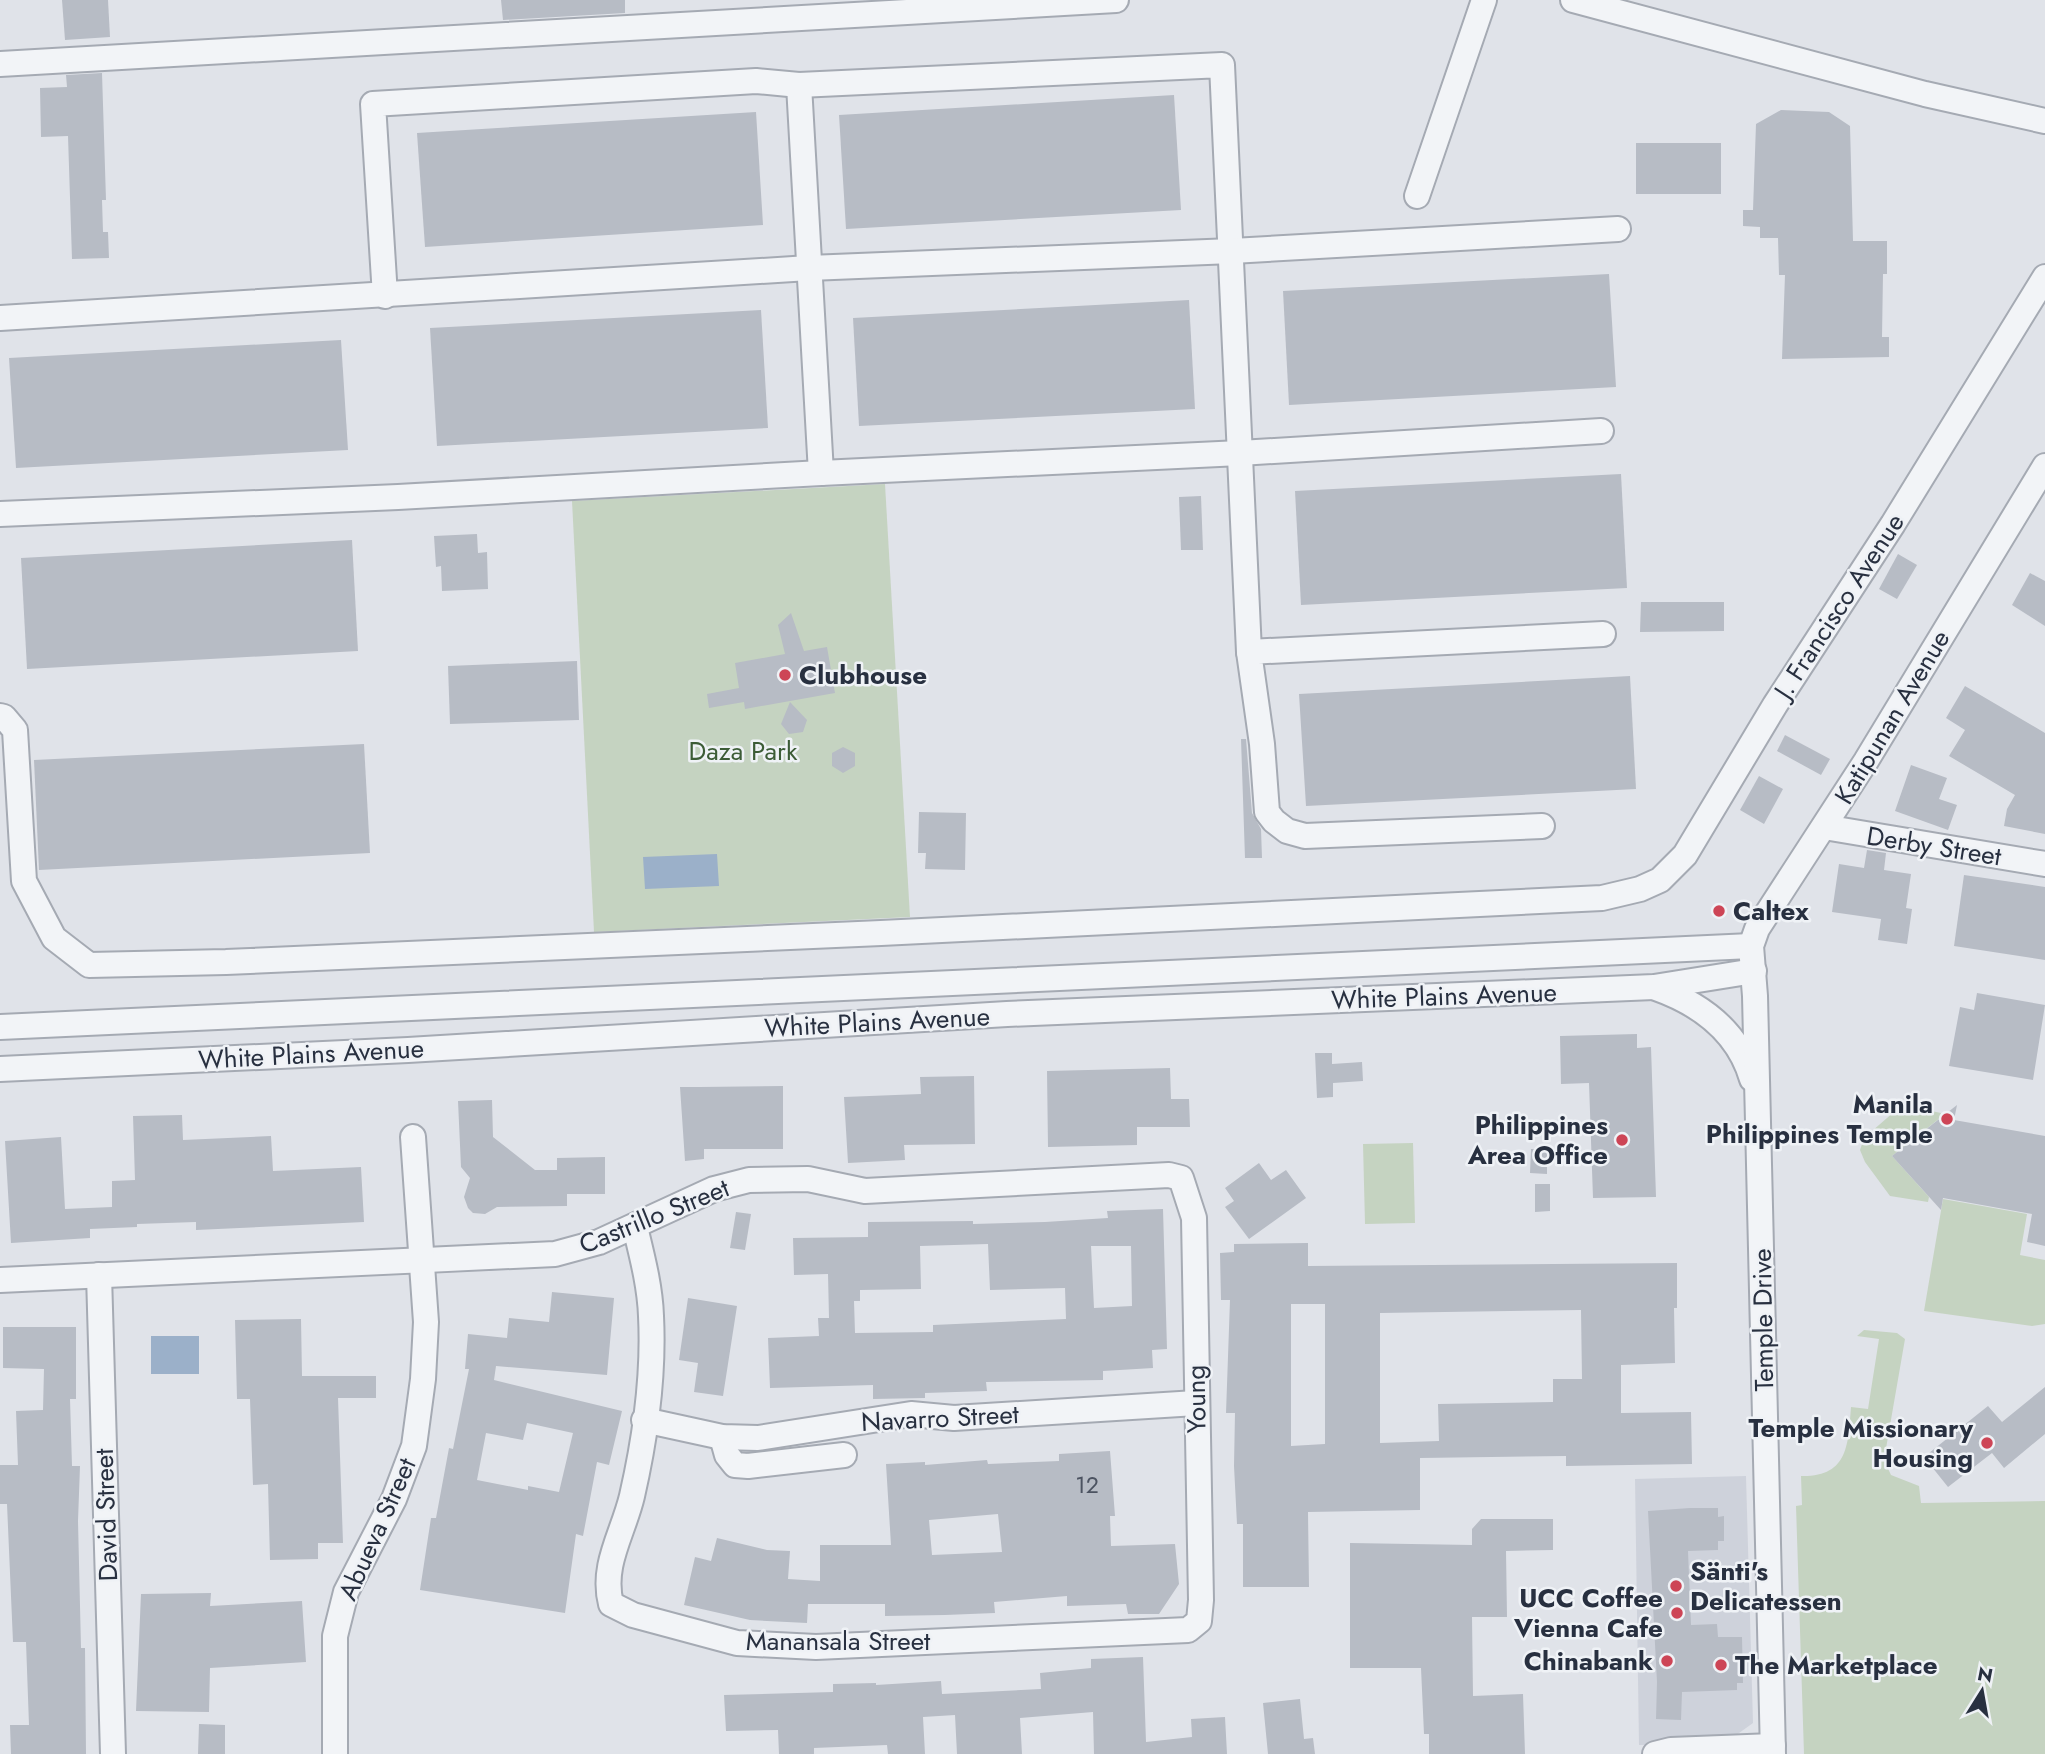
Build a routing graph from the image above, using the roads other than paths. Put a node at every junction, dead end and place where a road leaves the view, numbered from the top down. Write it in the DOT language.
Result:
graph roads {
  1 [pos="1116,0"];
  2 [pos="1484,0"];
  3 [pos="1573,0"];
  4 [pos="0,64"];
  5 [pos="799,85"];
  6 [pos="2045,121"];
  7 [pos="1417,196"];
  8 [pos="1618,229"];
  9 [pos="1232,251"];
  10 [pos="809,268"];
  11 [pos="2045,277"];
  12 [pos="385,296"];
  13 [pos="0,318"];
  14 [pos="1601,431"];
  15 [pos="1240,453"];
  16 [pos="2045,466"];
  17 [pos="821,472"];
  18 [pos="0,514"];
  19 [pos="1603,634"];
  20 [pos="1249,653"];
  21 [pos="0,716"];
  22 [pos="1542,825"];
  23 [pos="1824,827"];
  24 [pos="2045,864"];
  25 [pos="1751,946"];
  26 [pos="1754,971"];
  27 [pos="1005,979"];
  28 [pos="1654,987"];
  29 [pos="1007,1014"];
  30 [pos="0,1027"];
  31 [pos="0,1069"];
  32 [pos="1758,1100"];
  33 [pos="413,1137"];
  34 [pos="1181,1178"];
  35 [pos="635,1227"];
  36 [pos="422,1260"];
  37 [pos="99,1275"];
  38 [pos="0,1280"];
  39 [pos="1196,1403"];
  40 [pos="645,1420"];
  41 [pos="722,1437"];
  42 [pos="844,1455"];
  43 [pos="1199,1621"];
  44 [pos="1773,1750"];
  45 [pos="1688,1752"];
  46 [pos="113,1754"];
  47 [pos="335,1754"];
  48 [pos="1655,1754"];
  1 -- 4 [label="street"];
  2 -- 7 [label="street"];
  3 -- 6 [label="street"];
  5 -- 9 [label="street"];
  5 -- 10 [label="street"];
  5 -- 12 [label="street"];
  8 -- 9 [label="street"];
  9 -- 10 [label="street"];
  9 -- 15 [label="street"];
  10 -- 12 [label="street"];
  10 -- 17 [label="street"];
  11 -- 21 [label="street, J. Francisco Avenue"];
  12 -- 13 [label="street"];
  14 -- 15 [label="street"];
  15 -- 17 [label="street"];
  15 -- 20 [label="street"];
  16 -- 23 [label="street, Katipunan Avenue"];
  17 -- 18 [label="street"];
  19 -- 20 [label="street"];
  20 -- 22 [label="street"];
  23 -- 24 [label="street, Derby Street"];
  23 -- 25 [label="street, Katipunan Avenue"];
  25 -- 26 [label="street"];
  25 -- 27 [label="street, White Plains Avenue"];
  26 -- 28 [label="street, White Plains Avenue"];
  26 -- 32 [label="street, Temple Drive"];
  27 -- 29 [label="street"];
  27 -- 30 [label="street, White Plains Avenue"];
  28 -- 29 [label="street, White Plains Avenue"];
  28 -- 32 [label="street"];
  29 -- 31 [label="street, White Plains Avenue"];
  32 -- 44 [label="street, Temple Drive"];
  33 -- 36 [label="street, Abueva Street"];
  34 -- 35 [label="street, Castrillo Street"];
  34 -- 39 [label="street, Young"];
  35 -- 36 [label="street, Castrillo Street"];
  35 -- 40 [label="street, Manansala Street"];
  36 -- 37 [label="street, Castrillo Street"];
  36 -- 47 [label="street, Abueva Street"];
  37 -- 38 [label="street, Castrillo Street"];
  37 -- 46 [label="street, David Street"];
  39 -- 41 [label="street, Navarro Street"];
  39 -- 43 [label="street, Young"];
  40 -- 41 [label="street, Navarro Street"];
  40 -- 43 [label="street, Manansala Street"];
  41 -- 42 [label="street"];
  44 -- 45 [label="street"];
  45 -- 48 [label="street"];
}
